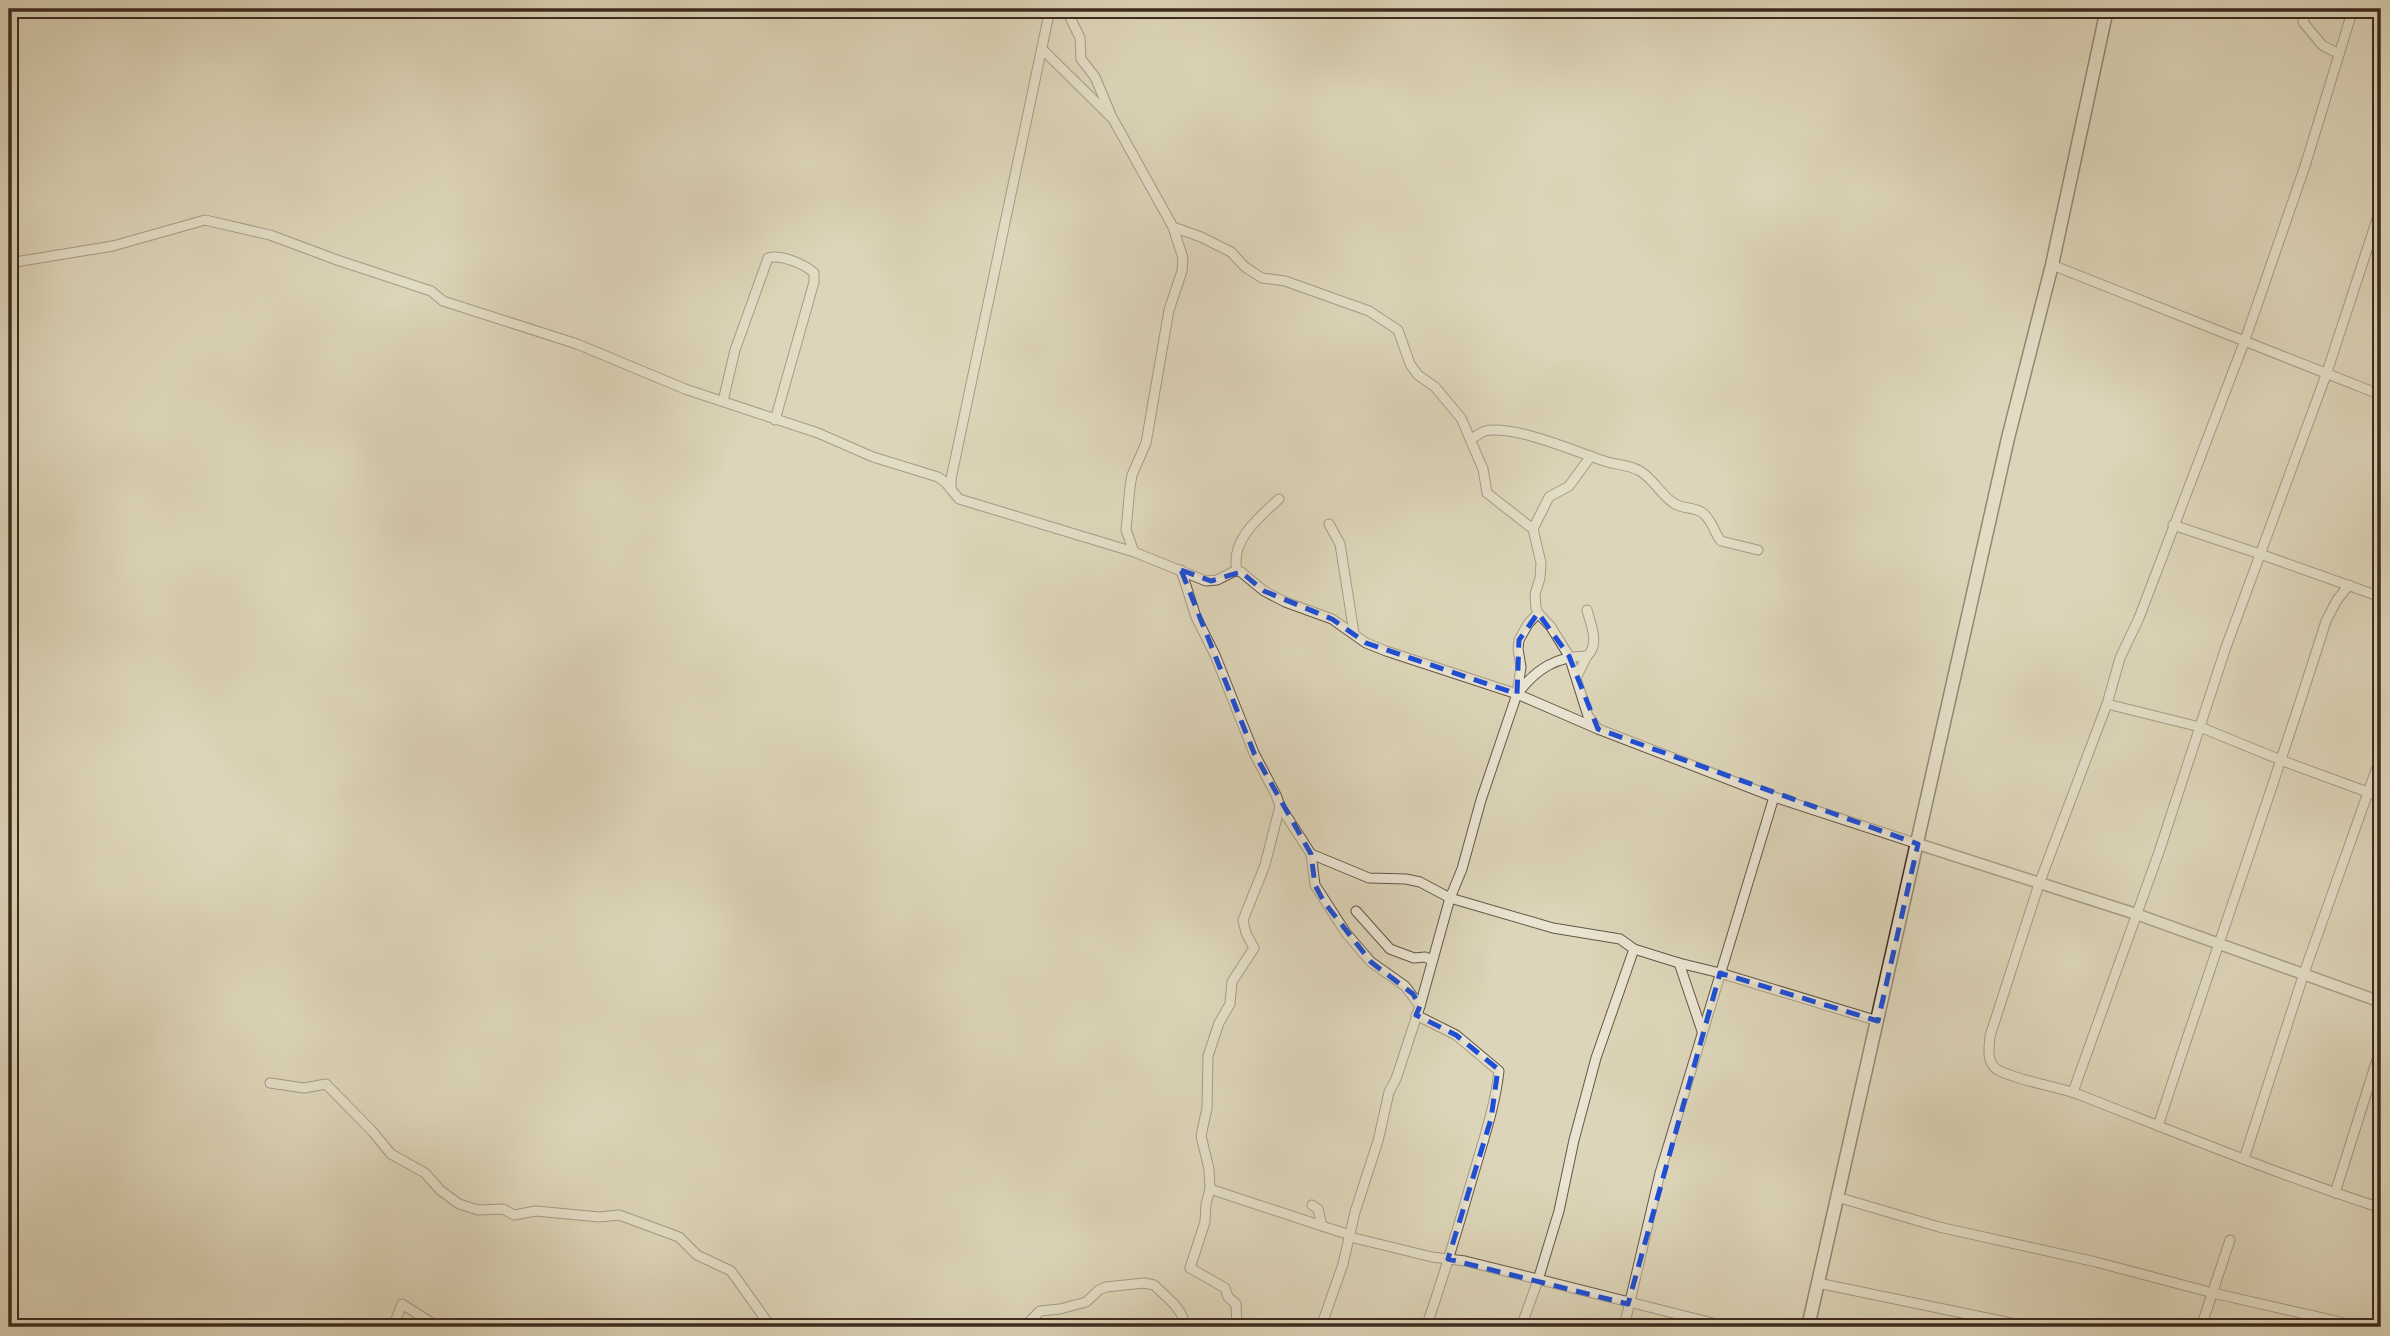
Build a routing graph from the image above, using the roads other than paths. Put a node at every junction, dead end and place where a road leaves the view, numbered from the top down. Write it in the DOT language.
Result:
graph roads {
  1 [pos="1050,9"];
  2 [pos="1066,9"];
  3 [pos="2107,9"];
  4 [pos="2306,9"];
  5 [pos="2353,9"];
  6 [pos="1042,49"];
  7 [pos="2339,54"];
  8 [pos="1113,120"];
  9 [pos="2381,207"];
  10 [pos="1173,227"];
  11 [pos="9,263"];
  12 [pos="2052,265"];
  13 [pos="2245,340"];
  14 [pos="2326,375"];
  15 [pos="2381,395"];
  16 [pos="723,401"];
  17 [pos="775,420"];
  18 [pos="1471,439"];
  19 [pos="1591,456"];
  20 [pos="951,489"];
  21 [pos="1279,499"];
  22 [pos="1329,524"];
  23 [pos="2173,525"];
  24 [pos="1534,529"];
  25 [pos="1758,550"];
  26 [pos="1134,552"];
  27 [pos="2260,554"];
  28 [pos="1181,570"];
  29 [pos="1237,571"];
  30 [pos="2324,576"];
  31 [pos="2349,585"];
  32 [pos="2381,597"];
  33 [pos="2337,600"];
  34 [pos="1587,610"];
  35 [pos="1538,613"];
  36 [pos="1354,633"];
  37 [pos="1569,656"];
  38 [pos="1587,656"];
  39 [pos="1577,676"];
  40 [pos="1517,694"];
  41 [pos="2107,704"];
  42 [pos="2200,727"];
  43 [pos="1598,729"];
  44 [pos="2381,756"];
  45 [pos="2283,761"];
  46 [pos="2368,792"];
  47 [pos="1774,797"];
  48 [pos="2381,797"];
  49 [pos="1280,806"];
  50 [pos="1918,844"];
  51 [pos="1311,854"];
  52 [pos="2039,884"];
  53 [pos="1450,898"];
  54 [pos="1356,911"];
  55 [pos="2136,914"];
  56 [pos="2218,943"];
  57 [pos="1634,949"];
  58 [pos="1432,960"];
  59 [pos="1679,963"];
  60 [pos="1720,973"];
  61 [pos="2304,973"];
  62 [pos="2381,1002"];
  63 [pos="1418,1011"];
  64 [pos="1878,1021"];
  65 [pos="1703,1033"];
  66 [pos="2381,1047"];
  67 [pos="270,1083"];
  68 [pos="2073,1092"];
  69 [pos="2158,1126"];
  70 [pos="2245,1159"];
  71 [pos="1210,1189"];
  72 [pos="2335,1193"];
  73 [pos="1837,1197"];
  74 [pos="1312,1205"];
  75 [pos="2381,1208"];
  76 [pos="1322,1226"];
  77 [pos="1350,1236"];
  78 [pos="2230,1240"];
  79 [pos="1448,1259"];
  80 [pos="1538,1280"];
  81 [pos="1818,1283"];
  82 [pos="2213,1293"];
  83 [pos="1628,1304"];
  84 [pos="1325,1313"];
  85 [pos="2338,1324"];
  86 [pos="393,1327"];
  87 [pos="438,1327"];
  88 [pos="771,1327"];
  89 [pos="1024,1327"];
  90 [pos="1187,1327"];
  91 [pos="1237,1327"];
  92 [pos="1321,1327"];
  93 [pos="1330,1327"];
  94 [pos="1426,1327"];
  95 [pos="1521,1327"];
  96 [pos="1624,1327"];
  97 [pos="1729,1327"];
  98 [pos="1808,1327"];
  99 [pos="2030,1327"];
  100 [pos="2201,1327"];
  101 [pos="2362,1327"];
  1 -- 6 [label="street"];
  2 -- 8 [label="street"];
  3 -- 12 [label="main road"];
  4 -- 7 [label="street"];
  5 -- 7 [label="street"];
  6 -- 8 [label="street"];
  6 -- 20 [label="street"];
  7 -- 13 [label="street"];
  8 -- 10 [label="street"];
  9 -- 14 [label="street"];
  10 -- 18 [label="street"];
  10 -- 26 [label="street"];
  11 -- 16 [label="street"];
  12 -- 13 [label="street"];
  12 -- 50 [label="main road"];
  13 -- 14 [label="street"];
  13 -- 23 [label="street"];
  14 -- 15 [label="street"];
  14 -- 27 [label="street"];
  16 -- 17 [label="street"];
  16 -- 17 [label="street"];
  17 -- 20 [label="street"];
  18 -- 19 [label="street"];
  18 -- 24 [label="street"];
  19 -- 24 [label="street"];
  19 -- 25 [label="street"];
  20 -- 26 [label="street"];
  21 -- 29 [label="street"];
  22 -- 36 [label="street"];
  23 -- 27 [label="street"];
  23 -- 41 [label="street"];
  24 -- 35 [label="street"];
  26 -- 28 [label="street"];
  27 -- 30 [label="street"];
  27 -- 42 [label="street"];
  28 -- 29 [label="street"];
  28 -- 49 [label="street"];
  29 -- 36 [label="street"];
  30 -- 31 [label="street"];
  30 -- 33 [label="street"];
  31 -- 32 [label="street"];
  31 -- 33 [label="street"];
  33 -- 45 [label="street"];
  34 -- 38 [label="street"];
  35 -- 37 [label="street"];
  35 -- 40 [label="street"];
  36 -- 40 [label="street"];
  37 -- 38 [label="street"];
  37 -- 39 [label="street"];
  37 -- 40 [label="street"];
  38 -- 39 [label="street"];
  39 -- 43 [label="street"];
  40 -- 43 [label="street"];
  40 -- 53 [label="street"];
  41 -- 42 [label="street"];
  41 -- 52 [label="street"];
  42 -- 45 [label="street"];
  42 -- 55 [label="street"];
  43 -- 47 [label="street"];
  44 -- 46 [label="street"];
  45 -- 46 [label="street"];
  45 -- 56 [label="street"];
  46 -- 48 [label="street"];
  46 -- 61 [label="street"];
  47 -- 50 [label="street"];
  47 -- 60 [label="street"];
  49 -- 51 [label="street"];
  49 -- 71 [label="street"];
  50 -- 52 [label="street"];
  50 -- 64 [label="main road"];
  51 -- 53 [label="street"];
  51 -- 63 [label="street"];
  52 -- 55 [label="street"];
  52 -- 68 [label="street"];
  53 -- 57 [label="street"];
  53 -- 58 [label="street"];
  54 -- 58 [label="street"];
  55 -- 56 [label="street"];
  55 -- 68 [label="street"];
  56 -- 61 [label="street"];
  56 -- 69 [label="street"];
  57 -- 59 [label="street"];
  57 -- 80 [label="street"];
  58 -- 63 [label="street"];
  59 -- 60 [label="street"];
  59 -- 65 [label="street"];
  60 -- 64 [label="street"];
  60 -- 65 [label="street"];
  61 -- 62 [label="street"];
  61 -- 70 [label="street"];
  63 -- 77 [label="street"];
  63 -- 79 [label="street"];
  64 -- 73 [label="main road"];
  65 -- 83 [label="street"];
  66 -- 72 [label="street"];
  67 -- 88 [label="street"];
  68 -- 69 [label="street"];
  69 -- 70 [label="street"];
  70 -- 72 [label="street"];
  71 -- 76 [label="street"];
  71 -- 91 [label="street"];
  72 -- 75 [label="street"];
  73 -- 81 [label="main road"];
  73 -- 82 [label="street"];
  74 -- 76 [label="street"];
  76 -- 77 [label="street"];
  77 -- 79 [label="street"];
  77 -- 84 [label="street"];
  78 -- 82 [label="street"];
  79 -- 80 [label="street"];
  79 -- 94 [label="street"];
  80 -- 83 [label="street"];
  80 -- 95 [label="street"];
  81 -- 98 [label="main road"];
  81 -- 99 [label="street"];
  82 -- 85 [label="street"];
  82 -- 100 [label="street"];
  83 -- 96 [label="street"];
  83 -- 97 [label="street"];
  84 -- 92 [label="street"];
  84 -- 93 [label="street"];
  85 -- 101 [label="street"];
  86 -- 87 [label="street"];
  89 -- 90 [label="street"];
}
